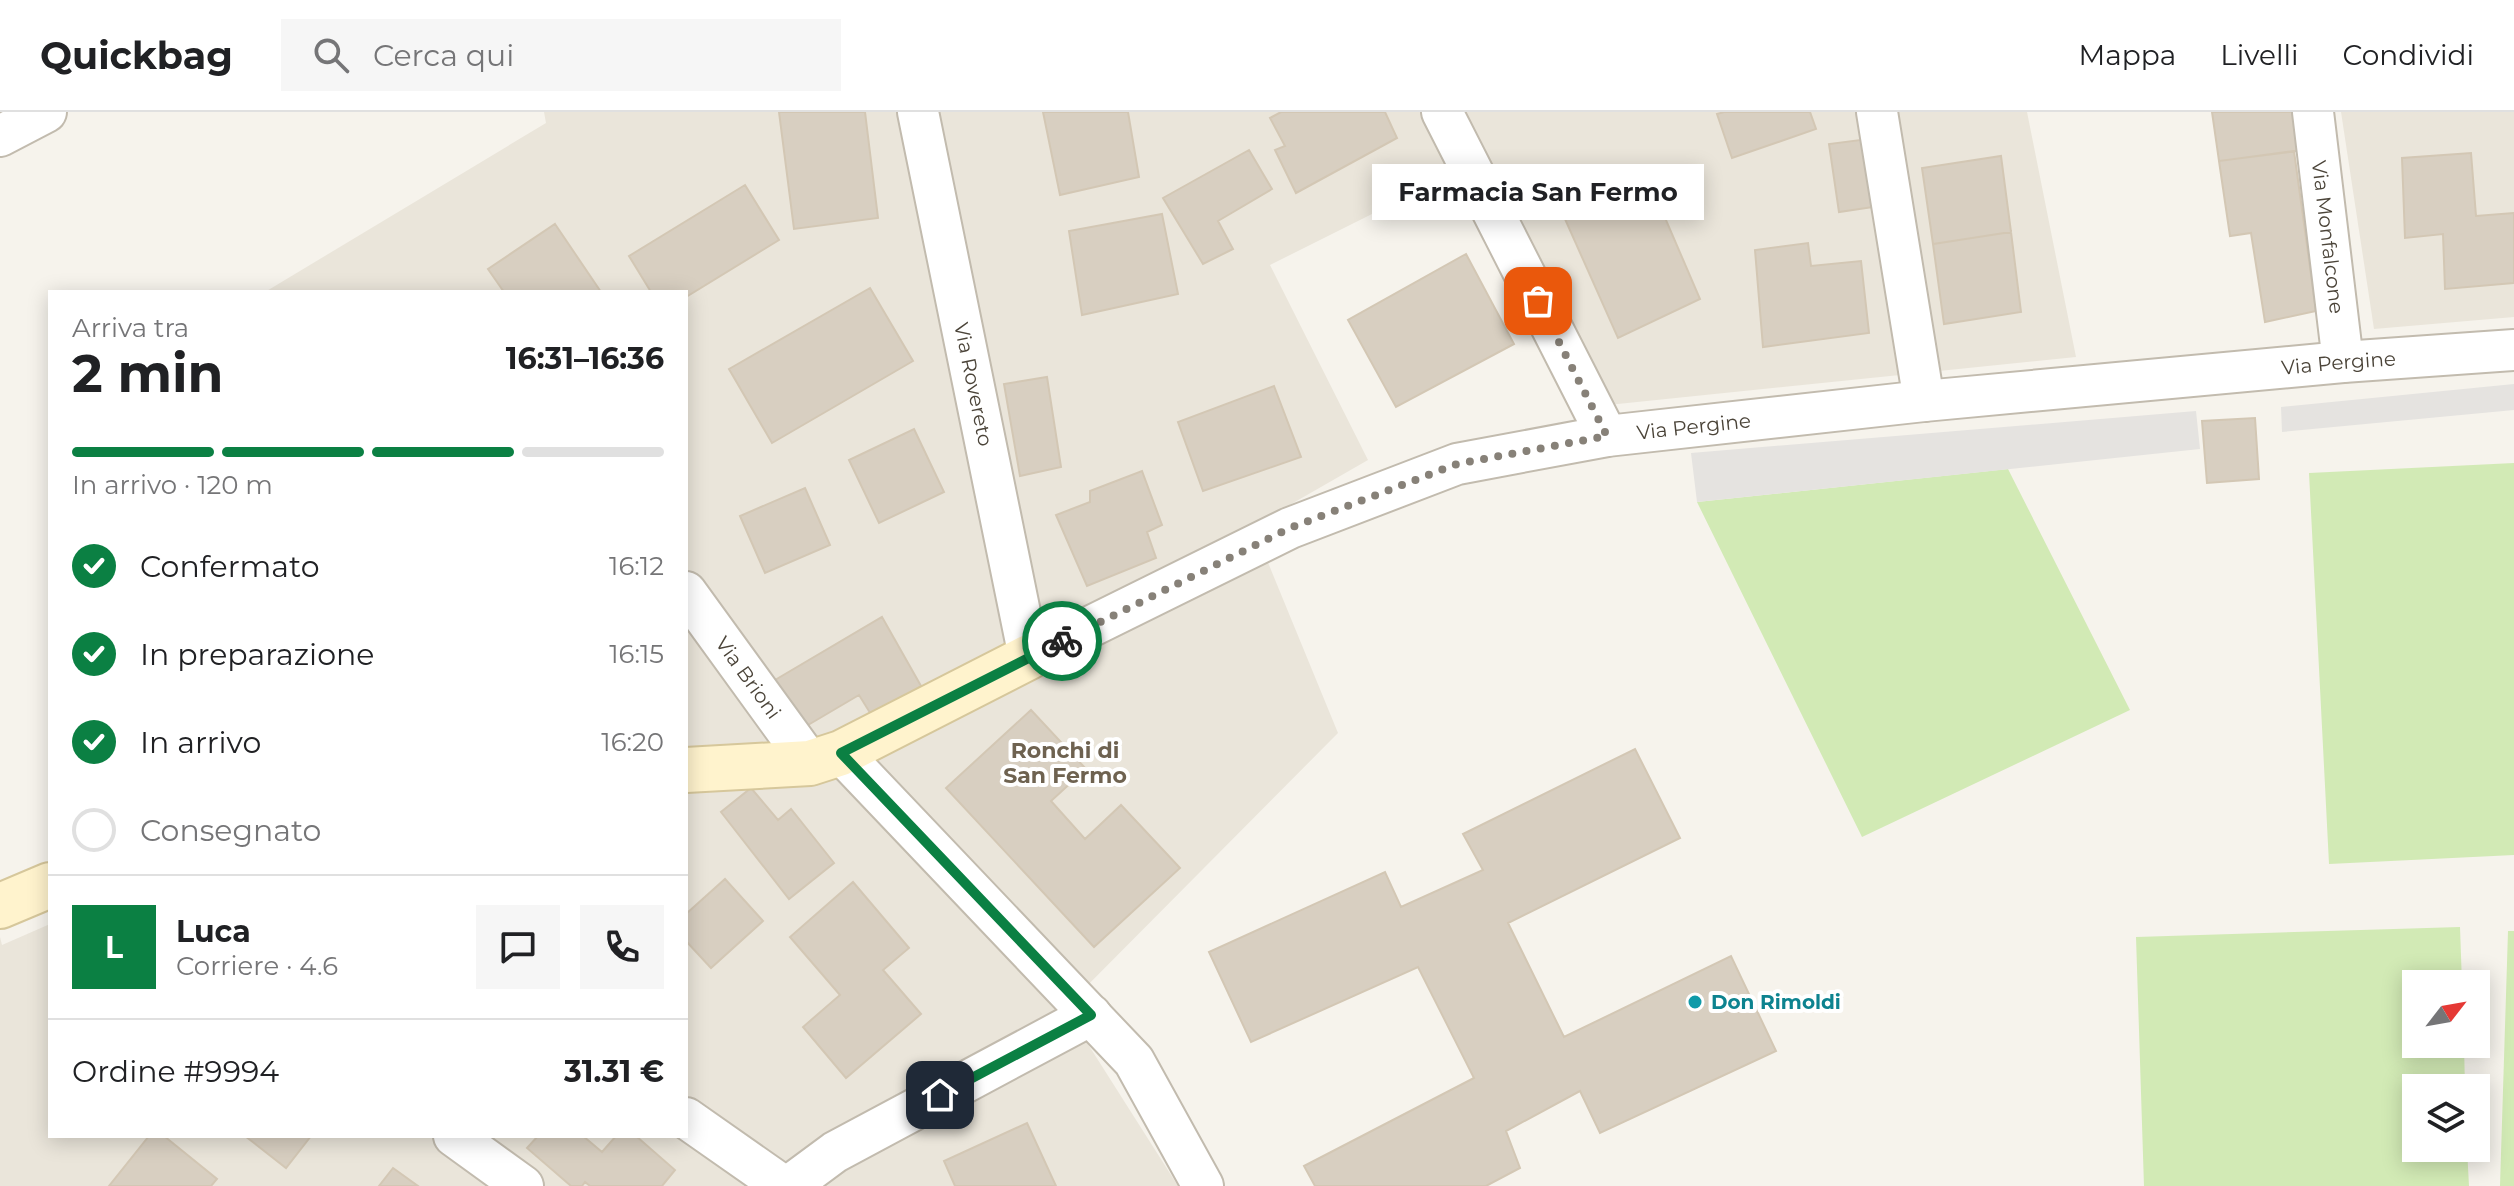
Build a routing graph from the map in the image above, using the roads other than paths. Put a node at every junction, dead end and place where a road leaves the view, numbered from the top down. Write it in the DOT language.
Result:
graph roads {
  1 [pos="46,112"];
  2 [pos="918,112"];
  3 [pos="1442,112"];
  4 [pos="1877,112"];
  5 [pos="2313,112"];
  6 [pos="0,136"];
  7 [pos="2514,350"];
  8 [pos="2343,362"];
  9 [pos="1924,401"];
  10 [pos="1607,436"];
  11 [pos="688,594"];
  12 [pos="1029,657"];
  13 [pos="826,758"];
  14 [pos="688,770"];
  15 [pos="48,886"];
  16 [pos="0,906"];
  17 [pos="1091,1015"];
  18 [pos="688,1119"];
  19 [pos="457,1138"];
  20 [pos="838,1169"];
  21 [pos="523,1186"];
  22 [pos="783,1186"];
  23 [pos="789,1186"];
  24 [pos="1203,1186"];
  1 -- 6 [label="street"];
  2 -- 12 [label="street, Via Rovereto"];
  3 -- 10 [label="street"];
  4 -- 9 [label="street"];
  5 -- 8 [label="street, Via Monfalcone"];
  7 -- 8 [label="street, Via Pergine"];
  8 -- 9 [label="street, Via Pergine"];
  9 -- 10 [label="street, Via Pergine"];
  10 -- 12 [label="street, Via Pergine"];
  11 -- 13 [label="street, Via Brioni"];
  12 -- 13 [label="street"];
  13 -- 14 [label="street"];
  13 -- 17 [label="street, Via Brioni"];
  15 -- 16 [label="street"];
  17 -- 20 [label="street"];
  17 -- 24 [label="street, Via Brioni"];
  18 -- 22 [label="street"];
  19 -- 21 [label="street"];
  20 -- 23 [label="street"];
}
